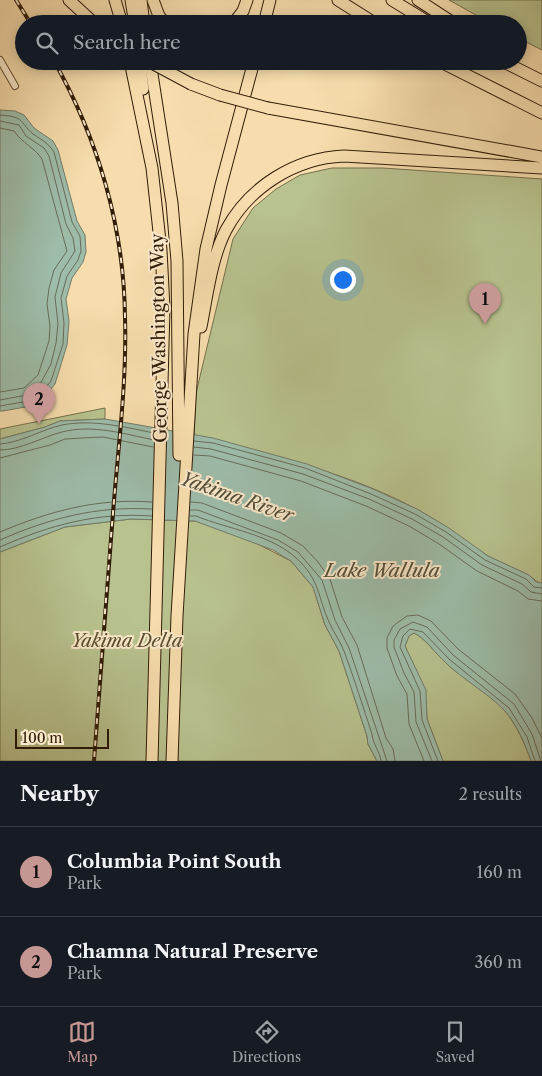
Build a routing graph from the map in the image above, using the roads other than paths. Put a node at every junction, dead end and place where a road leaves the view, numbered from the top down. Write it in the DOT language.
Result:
graph roads {
  1 [pos="69,0"];
  2 [pos="115,0"];
  3 [pos="131,0"];
  4 [pos="141,0"];
  5 [pos="153,0"];
  6 [pos="247,0"];
  7 [pos="270,0"];
  8 [pos="338,0"];
  9 [pos="392,0"];
  10 [pos="418,0"];
  11 [pos="85,15"];
  12 [pos="119,15"];
  13 [pos="134,15"];
  14 [pos="143,15"];
  15 [pos="159,15"];
  16 [pos="240,15"];
  17 [pos="266,15"];
  18 [pos="362,15"];
  19 [pos="416,15"];
  20 [pos="440,15"];
  21 [pos="0,60"];
  22 [pos="527,66"];
  23 [pos="132,70"];
  24 [pos="140,70"];
  25 [pos="150,70"];
  26 [pos="165,70"];
  27 [pos="252,70"];
  28 [pos="457,70"];
  29 [pos="520,70"];
  30 [pos="542,73"];
  31 [pos="542,81"];
  32 [pos="15,86"];
  33 [pos="542,113"];
  34 [pos="542,157"];
  35 [pos="152,168"];
  36 [pos="542,168"];
  37 [pos="190,388"];
  38 [pos="184,403"];
  39 [pos="152,761"];
  40 [pos="172,761"];
  1 -- 11 [label="highway"];
  2 -- 12 [label="highway"];
  3 -- 13 [label="highway"];
  4 -- 14 [label="highway"];
  5 -- 15 [label="highway"];
  6 -- 16 [label="highway"];
  7 -- 17 [label="highway"];
  8 -- 18 [label="highway"];
  9 -- 19 [label="highway"];
  10 -- 20 [label="highway"];
  21 -- 32 [label="street"];
  22 -- 30 [label="highway"];
  23 -- 35 [label="highway"];
  24 -- 35 [label="highway"];
  25 -- 38 [label="highway, George Washington Way"];
  26 -- 34 [label="highway, bridge"];
  27 -- 37 [label="highway"];
  28 -- 33 [label="highway"];
  29 -- 31 [label="highway"];
  35 -- 39 [label="highway"];
  36 -- 37 [label="highway"];
  37 -- 38 [label="highway"];
  38 -- 40 [label="highway, George Washington Way"];
}
